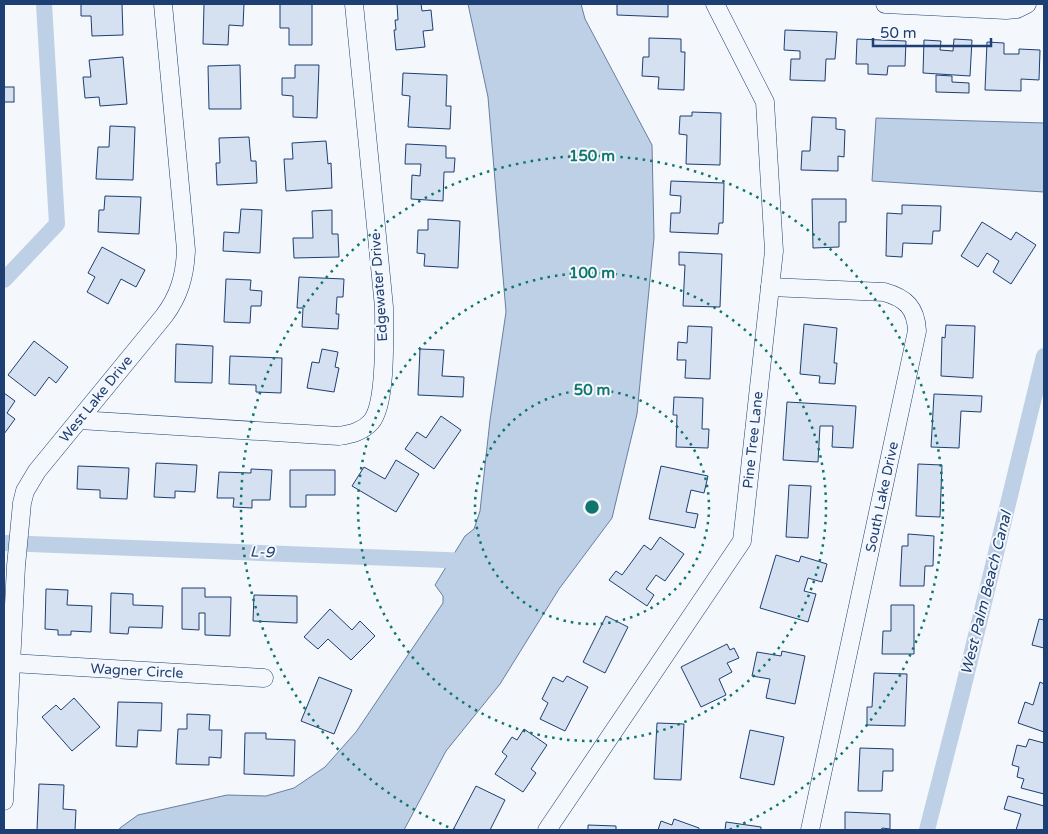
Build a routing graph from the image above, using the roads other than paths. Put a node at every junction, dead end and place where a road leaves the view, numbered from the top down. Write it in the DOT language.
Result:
graph roads {
  1 [pos="162,4"];
  2 [pos="354,4"];
  3 [pos="715,4"];
  4 [pos="885,4"];
  5 [pos="1027,4"];
  6 [pos="770,287"];
  7 [pos="79,420"];
  8 [pos="11,663"];
  9 [pos="264,678"];
  10 [pos="4,801"];
  11 [pos="547,830"];
  12 [pos="810,830"];
  1 -- 7 [label="street, West Lake Drive"];
  2 -- 7 [label="street, Edgewater Drive"];
  3 -- 6 [label="street, Pine Tree Lane"];
  4 -- 5 [label="street"];
  6 -- 11 [label="street, Pine Tree Lane"];
  6 -- 12 [label="street, South Lake Drive"];
  7 -- 8 [label="street, West Lake Drive"];
  8 -- 9 [label="street, Wagner Circle"];
  8 -- 10 [label="street, West Lake Drive"];
}
